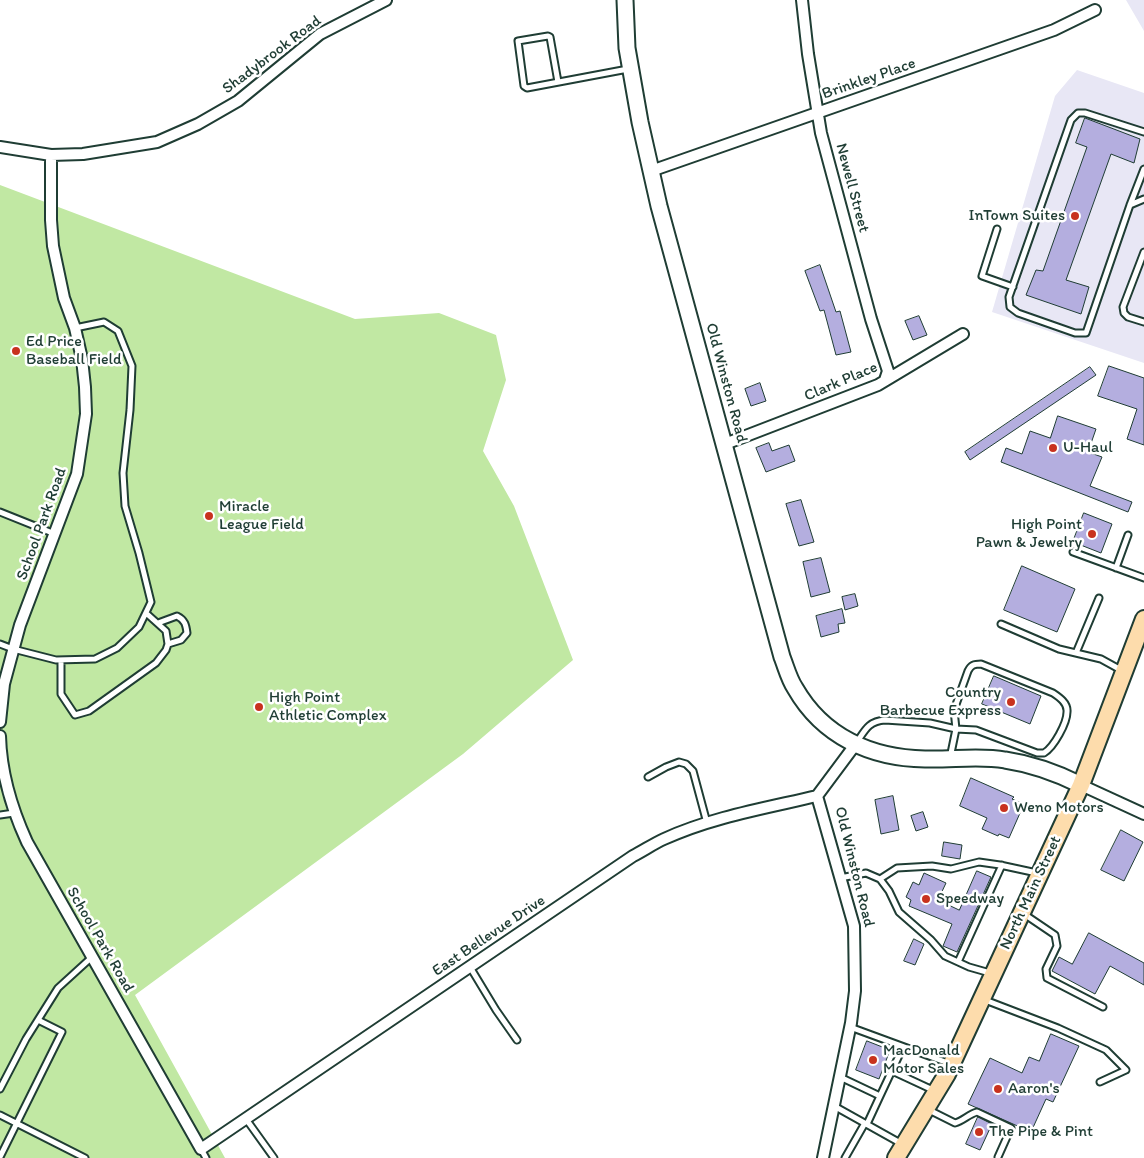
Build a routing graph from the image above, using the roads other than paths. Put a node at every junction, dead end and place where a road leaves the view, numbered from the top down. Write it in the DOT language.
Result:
graph roads {
  1 [pos="386,0"];
  2 [pos="625,0"];
  3 [pos="802,0"];
  4 [pos="1095,10"];
  5 [pos="631,69"];
  6 [pos="558,82"];
  7 [pos="818,112"];
  8 [pos="1144,132"];
  9 [pos="0,147"];
  10 [pos="51,154"];
  11 [pos="1144,169"];
  12 [pos="652,171"];
  13 [pos="1144,199"];
  14 [pos="1130,205"];
  15 [pos="997,229"];
  16 [pos="1144,252"];
  17 [pos="1012,287"];
  18 [pos="1144,322"];
  19 [pos="74,328"];
  20 [pos="963,334"];
  21 [pos="885,380"];
  22 [pos="724,444"];
  23 [pos="0,512"];
  24 [pos="56,534"];
  25 [pos="1128,535"];
  26 [pos="1073,552"];
  27 [pos="1116,568"];
  28 [pos="1144,578"];
  29 [pos="1099,598"];
  30 [pos="146,613"];
  31 [pos="1144,619"];
  32 [pos="158,623"];
  33 [pos="1001,624"];
  34 [pos="0,644"];
  35 [pos="168,644"];
  36 [pos="13,649"];
  37 [pos="1076,653"];
  38 [pos="62,660"];
  39 [pos="1124,672"];
  40 [pos="0,722"];
  41 [pos="956,729"];
  42 [pos="0,736"];
  43 [pos="855,745"];
  44 [pos="950,758"];
  45 [pos="648,777"];
  46 [pos="1081,785"];
  47 [pos="817,796"];
  48 [pos="14,812"];
  49 [pos="1144,814"];
  50 [pos="0,816"];
  51 [pos="707,824"];
  52 [pos="1002,865"];
  53 [pos="1040,874"];
  54 [pos="840,878"];
  55 [pos="880,879"];
  56 [pos="1022,912"];
  57 [pos="92,957"];
  58 [pos="958,962"];
  59 [pos="470,967"];
  60 [pos="993,974"];
  61 [pos="982,999"];
  62 [pos="1103,1007"];
  63 [pos="38,1020"];
  64 [pos="850,1028"];
  65 [pos="517,1040"];
  66 [pos="903,1047"];
  67 [pos="951,1064"];
  68 [pos="892,1071"];
  69 [pos="840,1077"];
  70 [pos="1100,1082"];
  71 [pos="0,1089"];
  72 [pos="936,1092"];
  73 [pos="880,1096"];
  74 [pos="834,1106"];
  75 [pos="927,1109"];
  76 [pos="0,1115"];
  77 [pos="246,1119"];
  78 [pos="17,1123"];
  79 [pos="866,1124"];
  80 [pos="902,1151"];
  81 [pos="204,1154"];
  82 [pos="0,1157"];
  83 [pos="998,1157"];
  84 [pos="85,1158"];
  85 [pos="274,1158"];
  86 [pos="823,1158"];
  87 [pos="845,1158"];
  1 -- 10 [label="street, Shadybrook Road"];
  2 -- 5 [label="street, Old Winston Road"];
  3 -- 7 [label="street, Newell Street"];
  4 -- 7 [label="street, Brinkley Place"];
  5 -- 6 [label="lane"];
  5 -- 12 [label="street, Old Winston Road"];
  6 -- 6 [label="lane"];
  7 -- 12 [label="street, Brinkley Place"];
  7 -- 21 [label="street, Newell Street"];
  8 -- 17 [label="lane"];
  9 -- 10 [label="street, Shadybrook Road"];
  10 -- 19 [label="street, School Park Road"];
  11 -- 14 [label="lane"];
  12 -- 22 [label="street, Old Winston Road"];
  13 -- 14 [label="lane"];
  14 -- 17 [label="lane"];
  15 -- 17 [label="lane"];
  16 -- 18 [label="lane"];
  19 -- 24 [label="street, School Park Road"];
  19 -- 30 [label="lane"];
  20 -- 21 [label="street, Clark Place"];
  21 -- 22 [label="street, Clark Place"];
  22 -- 43 [label="street, Old Winston Road"];
  23 -- 24 [label="lane"];
  24 -- 36 [label="street, School Park Road"];
  25 -- 27 [label="lane"];
  26 -- 27 [label="lane"];
  27 -- 28 [label="lane"];
  29 -- 37 [label="lane"];
  30 -- 32 [label="lane"];
  30 -- 38 [label="lane"];
  31 -- 39 [label="main road, North Main Street"];
  32 -- 35 [label="lane"];
  32 -- 35 [label="lane"];
  33 -- 37 [label="lane"];
  34 -- 36 [label="lane"];
  35 -- 38 [label="lane"];
  36 -- 38 [label="lane"];
  36 -- 40 [label="street, School Park Road"];
  37 -- 39 [label="lane"];
  39 -- 46 [label="main road, North Main Street"];
  41 -- 41 [label="lane"];
  41 -- 43 [label="lane"];
  41 -- 44 [label="lane"];
  42 -- 48 [label="street, School Park Road"];
  43 -- 44 [label="street, Old Winston Road"];
  43 -- 47 [label="street, Old Winston Road"];
  44 -- 46 [label="street, Old Winston Road"];
  45 -- 51 [label="lane"];
  46 -- 49 [label="street"];
  46 -- 53 [label="main road, North Main Street"];
  47 -- 51 [label="street, East Bellevue Drive"];
  47 -- 54 [label="street, Old Winston Road"];
  48 -- 50 [label="lane"];
  48 -- 57 [label="street, School Park Road"];
  51 -- 59 [label="street, East Bellevue Drive"];
  52 -- 53 [label="lane"];
  52 -- 55 [label="lane"];
  52 -- 58 [label="lane"];
  53 -- 56 [label="main road, North Main Street"];
  54 -- 55 [label="lane"];
  54 -- 64 [label="street, Old Winston Road"];
  55 -- 58 [label="lane"];
  56 -- 60 [label="main road, North Main Street"];
  56 -- 62 [label="lane"];
  57 -- 63 [label="lane"];
  57 -- 81 [label="street, School Park Road"];
  58 -- 60 [label="lane"];
  59 -- 65 [label="lane"];
  59 -- 77 [label="street, East Bellevue Drive"];
  60 -- 61 [label="main road, North Main Street"];
  61 -- 67 [label="main road, North Main Street"];
  61 -- 70 [label="lane"];
  63 -- 71 [label="lane"];
  63 -- 78 [label="lane"];
  64 -- 66 [label="lane"];
  64 -- 69 [label="street, Old Winston Road"];
  66 -- 67 [label="lane"];
  66 -- 68 [label="lane"];
  67 -- 72 [label="main road, North Main Street"];
  68 -- 72 [label="lane"];
  68 -- 73 [label="lane"];
  69 -- 73 [label="lane"];
  69 -- 74 [label="street, Old Winston Road"];
  72 -- 75 [label="main road, North Main Street"];
  73 -- 79 [label="lane"];
  74 -- 79 [label="lane"];
  74 -- 86 [label="street, Old Winston Road"];
  75 -- 80 [label="main road, North Main Street"];
  75 -- 83 [label="lane"];
  76 -- 78 [label="lane"];
  77 -- 81 [label="street, East Bellevue Drive"];
  77 -- 85 [label="lane"];
  78 -- 82 [label="lane"];
  78 -- 84 [label="lane"];
  79 -- 80 [label="lane"];
  79 -- 87 [label="lane"];
}
